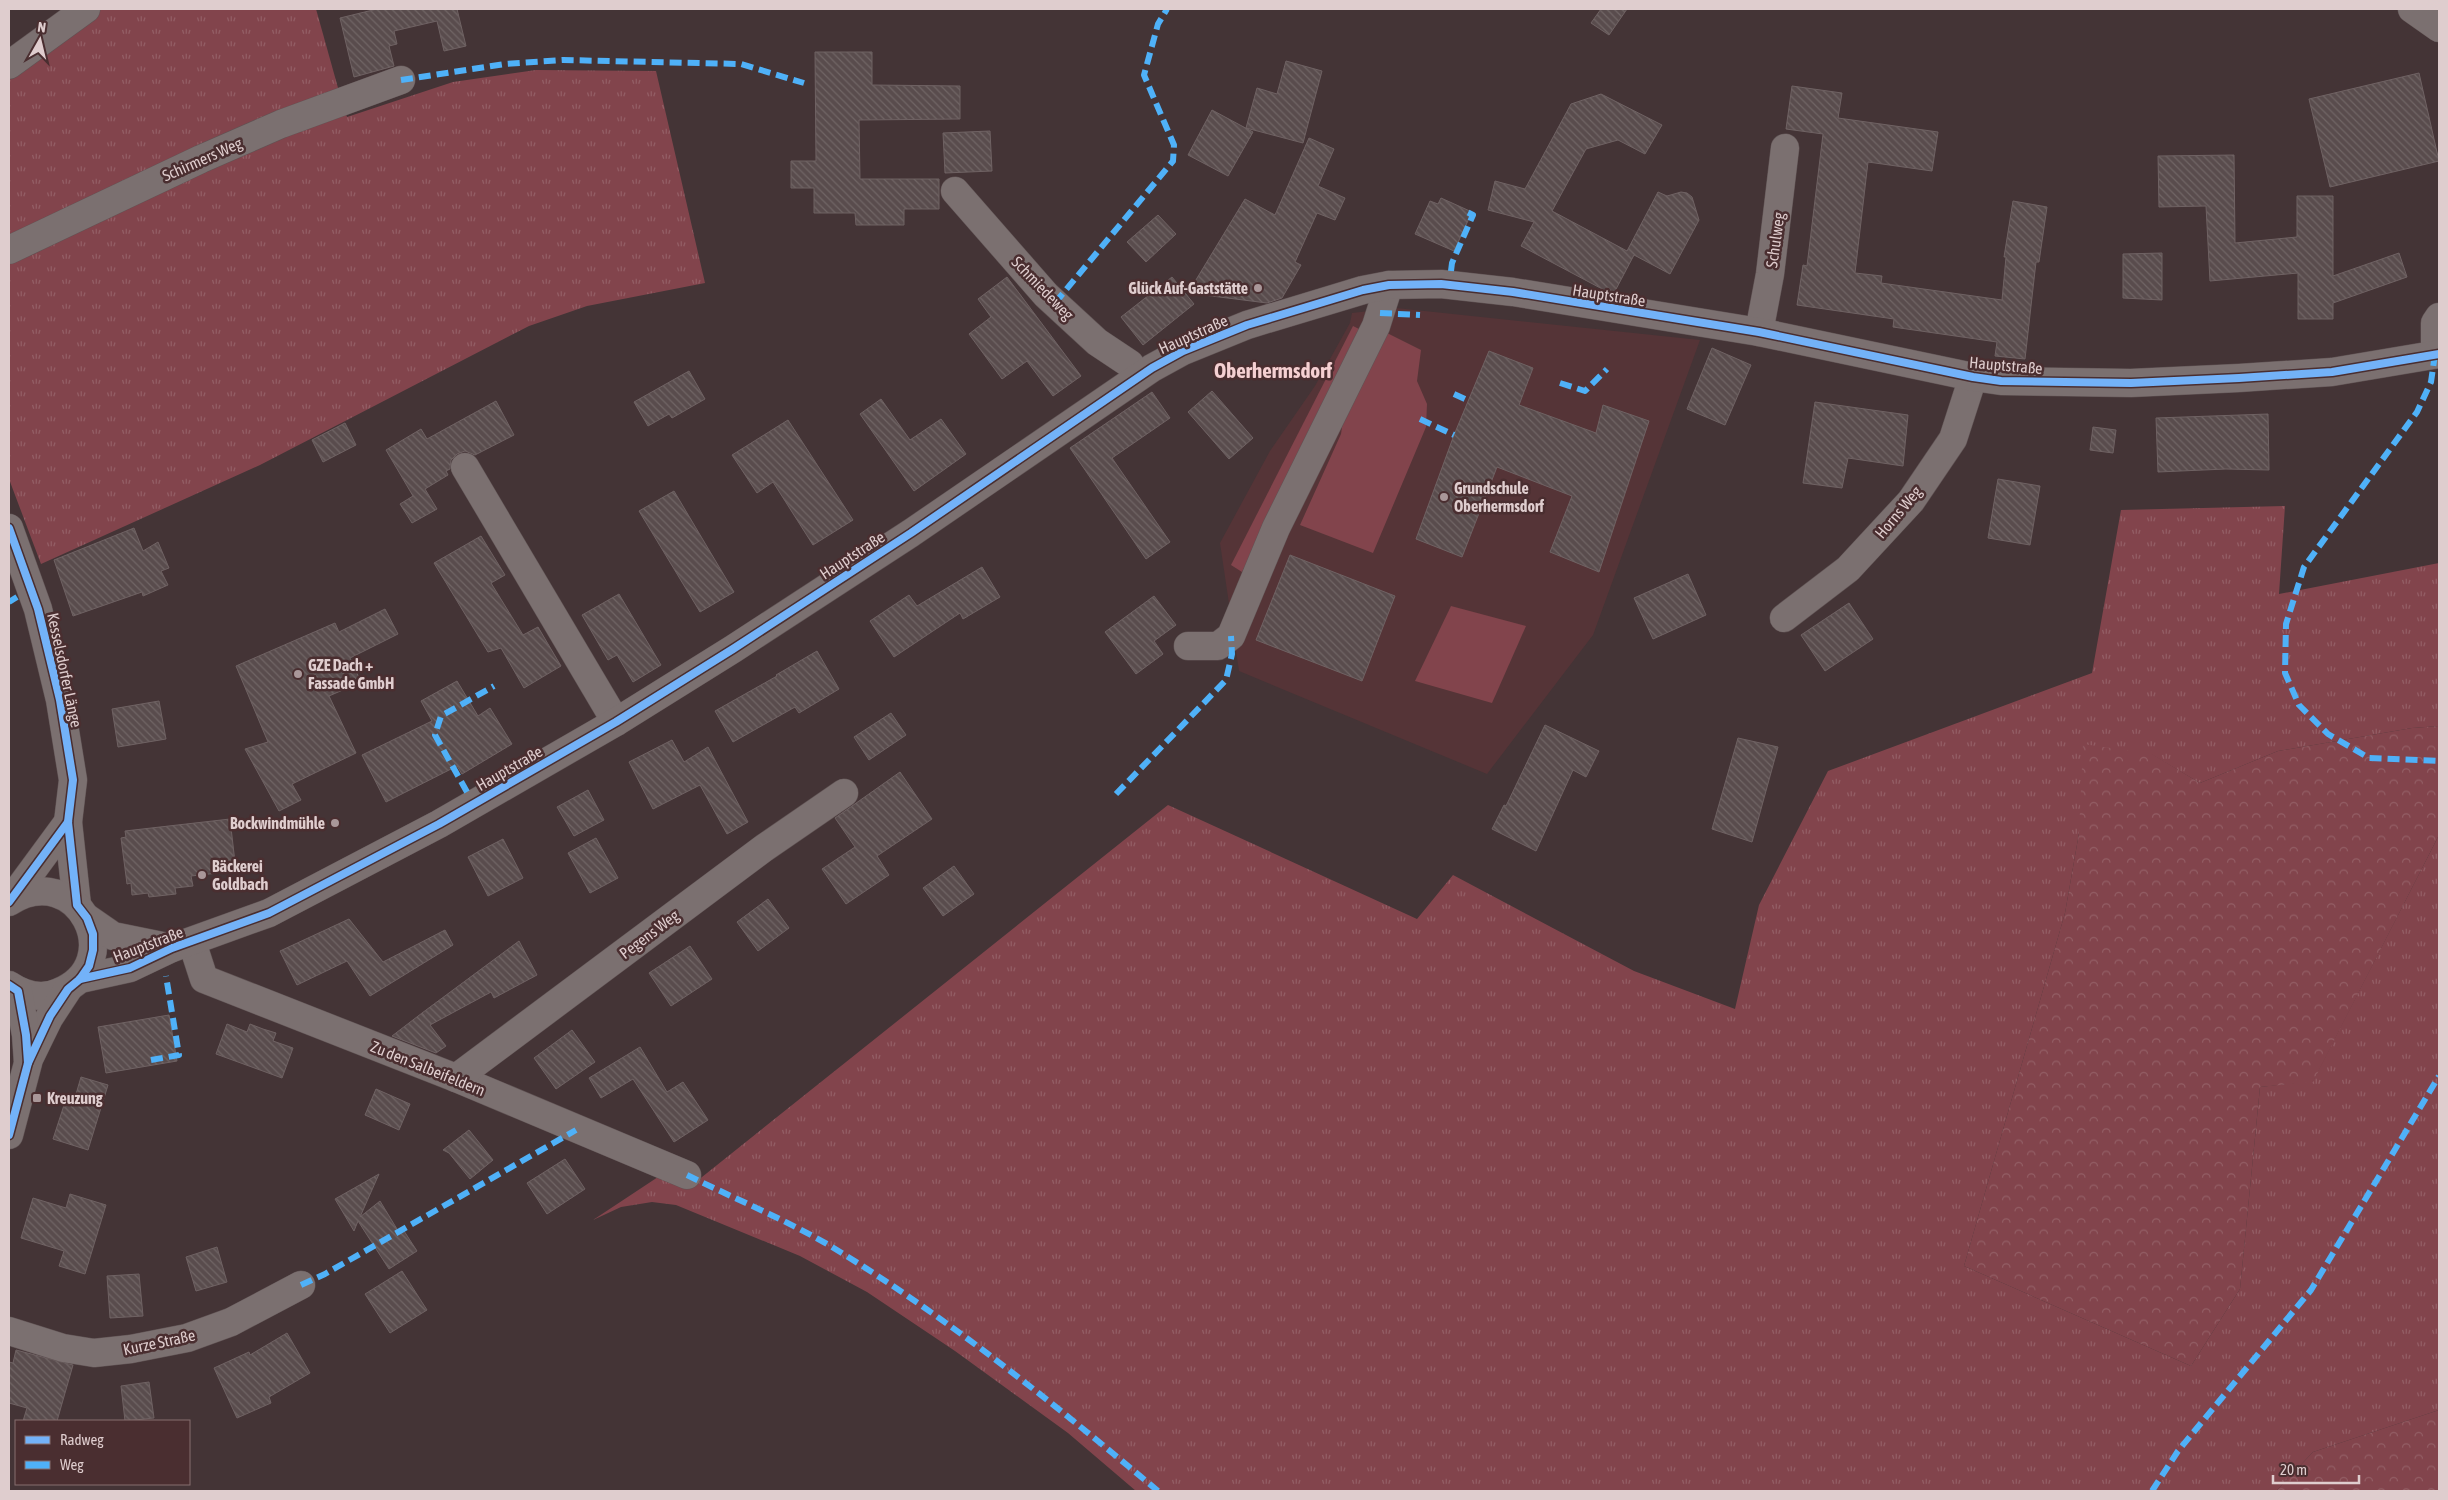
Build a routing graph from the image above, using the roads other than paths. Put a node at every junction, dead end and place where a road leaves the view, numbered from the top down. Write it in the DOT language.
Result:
graph roads {
  1 [pos="86,9"];
  2 [pos="2412,9"];
  3 [pos="2439,28"];
  4 [pos="9,65"];
  5 [pos="401,80"];
  6 [pos="1784,148"];
  7 [pos="955,191"];
  8 [pos="9,250"];
  9 [pos="1389,285"];
  10 [pos="2439,317"];
  11 [pos="1759,332"];
  12 [pos="2437,354"];
  13 [pos="1138,377"];
  14 [pos="1973,377"];
  15 [pos="465,467"];
  16 [pos="9,528"];
  17 [pos="1784,618"];
  18 [pos="1188,646"];
  19 [pos="616,722"];
  20 [pos="844,793"];
  21 [pos="68,822"];
  22 [pos="9,901"];
  23 [pos="82,911"];
  24 [pos="182,945"];
  25 [pos="74,984"];
  26 [pos="13,988"];
  27 [pos="28,1063"];
  28 [pos="456,1078"];
  29 [pos="9,1135"];
  30 [pos="687,1175"];
  31 [pos="300,1284"];
  32 [pos="9,1331"];
  1 -- 4 [label="street"];
  2 -- 3 [label="street"];
  5 -- 8 [label="street, Schirmers Weg"];
  6 -- 11 [label="street, Schulweg"];
  7 -- 13 [label="street, Schmiedeweg"];
  9 -- 11 [label="street, Hauptstraße"];
  9 -- 13 [label="street, Hauptstraße"];
  9 -- 18 [label="street"];
  10 -- 12 [label="street"];
  11 -- 14 [label="street, Hauptstraße"];
  12 -- 14 [label="street, Hauptstraße"];
  13 -- 19 [label="street, Hauptstraße"];
  14 -- 17 [label="street, Horns Weg"];
  15 -- 19 [label="street"];
  16 -- 21 [label="street, Kesselsdorfer Länge"];
  19 -- 24 [label="street, Hauptstraße"];
  20 -- 28 [label="street, Pegens Weg"];
  21 -- 22 [label="street, Kesselsdorfer Länge"];
  21 -- 23 [label="street, Kesselsdorfer Länge"];
  22 -- 23 [label="street, Hauptstraße"];
  23 -- 24 [label="street, Hauptstraße"];
  23 -- 25 [label="street, Kesselsdorfer Länge"];
  24 -- 25 [label="street, Hauptstraße"];
  24 -- 28 [label="street, Zu den Salbeifeldern"];
  25 -- 26 [label="street, Hauptstraße"];
  25 -- 27 [label="street, Kesselsdorfer Länge"];
  26 -- 27 [label="street"];
  27 -- 29 [label="street"];
  28 -- 30 [label="street, Zu den Salbeifeldern"];
  31 -- 32 [label="street, Kurze Straße"];
}
